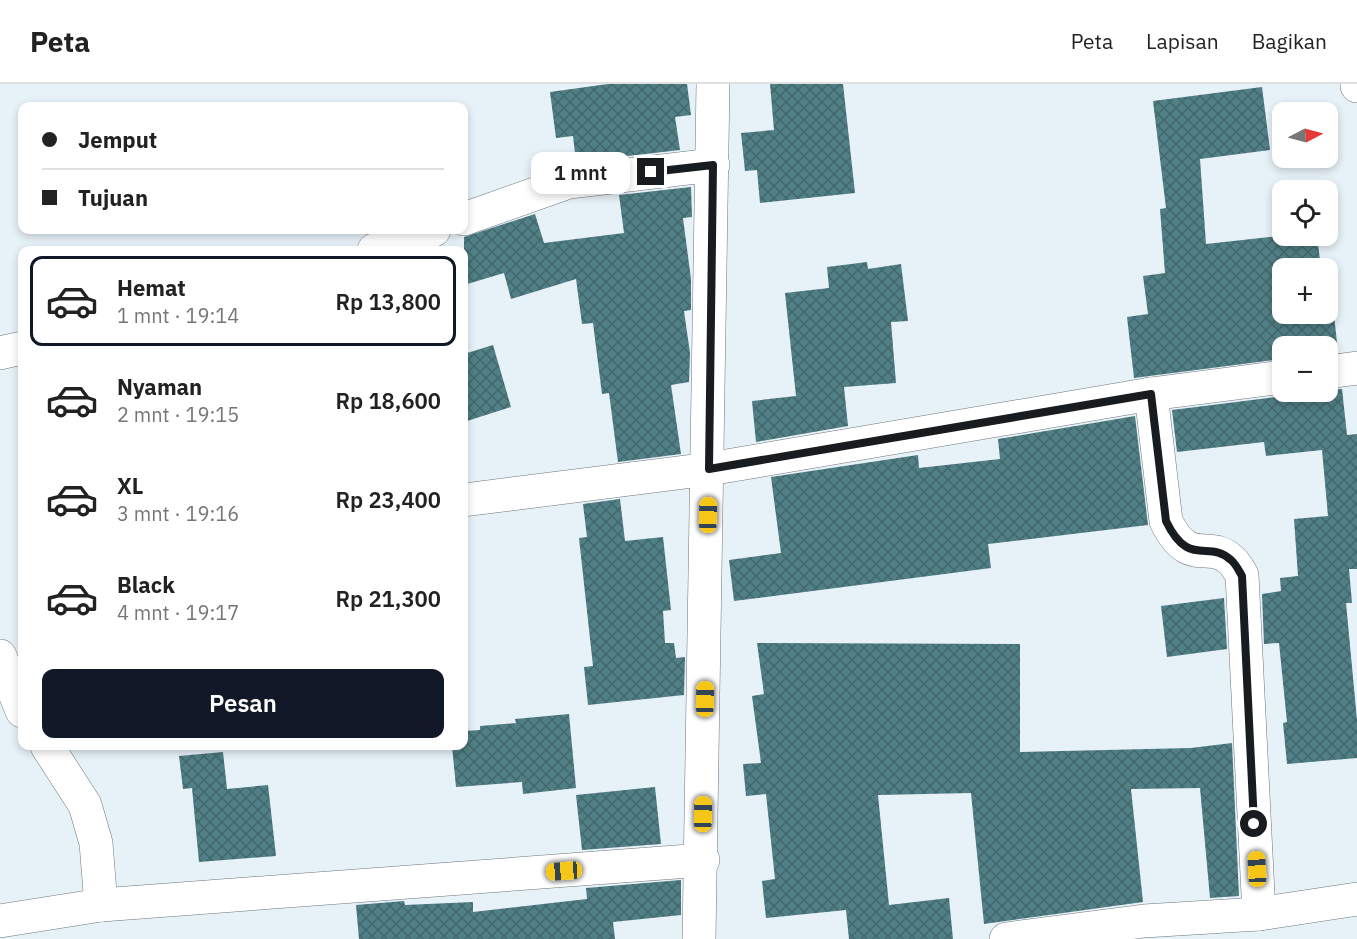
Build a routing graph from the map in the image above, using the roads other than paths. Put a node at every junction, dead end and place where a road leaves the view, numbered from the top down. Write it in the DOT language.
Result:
graph roads {
  1 [pos="713,84"];
  2 [pos="713,165"];
  3 [pos="468,218"];
  4 [pos="422,234"];
  5 [pos="386,246"];
  6 [pos="18,349"];
  7 [pos="0,353"];
  8 [pos="1357,368"];
  9 [pos="1338,371"];
  10 [pos="1272,378"];
  11 [pos="1151,394"];
  12 [pos="709,469"];
  13 [pos="468,499"];
  14 [pos="0,656"];
  15 [pos="18,701"];
  16 [pos="49,750"];
  17 [pos="703,860"];
  18 [pos="1357,899"];
  19 [pos="101,905"];
  20 [pos="1259,914"];
  21 [pos="0,921"];
  22 [pos="699,939"];
  23 [pos="1006,939"];
  1 -- 2 [label="street"];
  2 -- 3 [label="street"];
  2 -- 12 [label="street"];
  4 -- 5 [label="street"];
  6 -- 7 [label="street"];
  8 -- 9 [label="street"];
  10 -- 11 [label="street"];
  11 -- 12 [label="street"];
  11 -- 20 [label="street"];
  12 -- 13 [label="street"];
  12 -- 17 [label="street"];
  14 -- 15 [label="street"];
  16 -- 19 [label="street"];
  17 -- 19 [label="street"];
  17 -- 22 [label="street"];
  18 -- 20 [label="street"];
  19 -- 21 [label="street"];
  20 -- 23 [label="street"];
}
